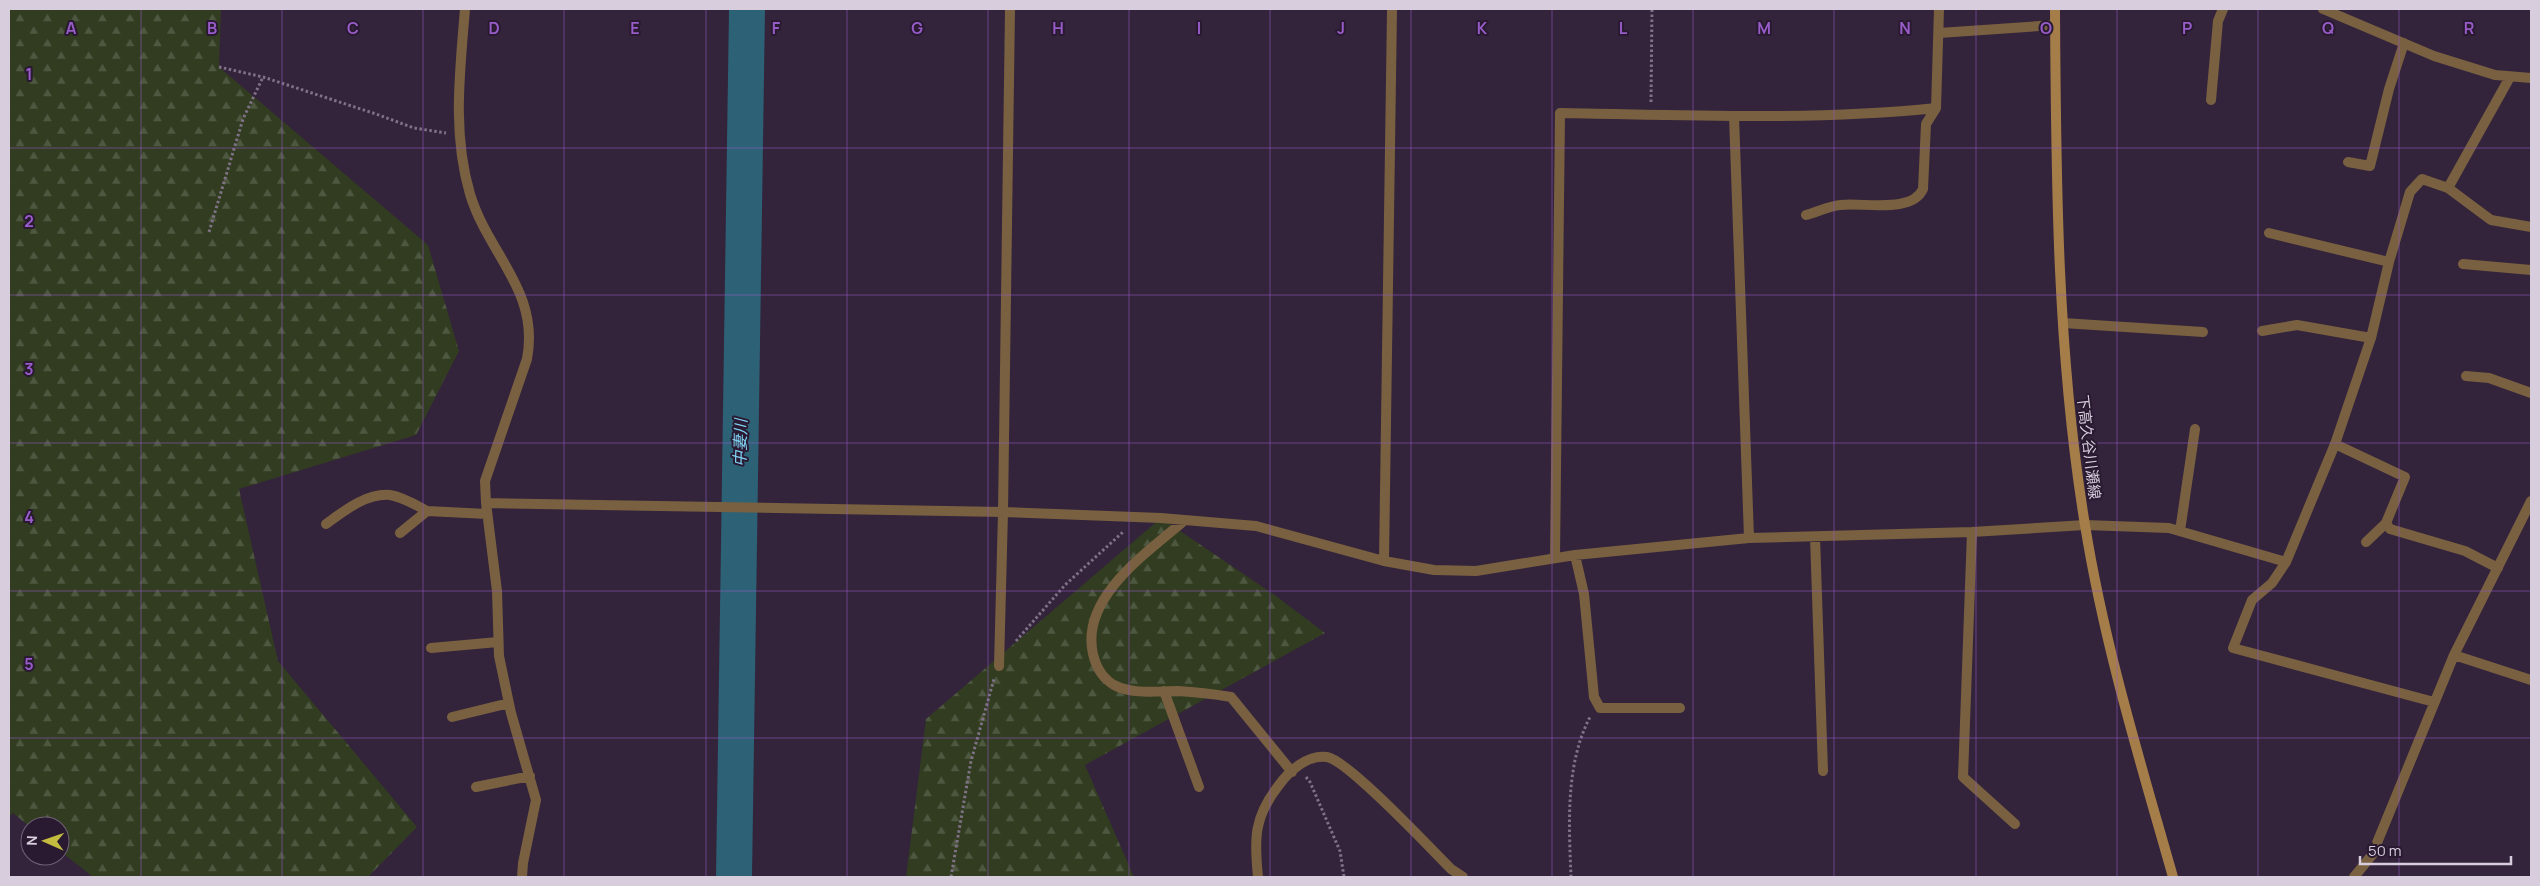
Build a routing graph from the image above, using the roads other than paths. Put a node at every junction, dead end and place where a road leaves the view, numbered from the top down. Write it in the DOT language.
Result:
graph roads {
  1 [pos="465,9"];
  2 [pos="1010,9"];
  3 [pos="1392,9"];
  4 [pos="1939,9"];
  5 [pos="2055,9"];
  6 [pos="2222,9"];
  7 [pos="2323,9"];
  8 [pos="2055,26"];
  9 [pos="1939,33"];
  10 [pos="2404,43"];
  11 [pos="2510,76"];
  12 [pos="2531,78"];
  13 [pos="2211,100"];
  14 [pos="1936,108"];
  15 [pos="1734,116"];
  16 [pos="2348,162"];
  17 [pos="2448,188"];
  18 [pos="1806,215"];
  19 [pos="2531,227"];
  20 [pos="2269,233"];
  21 [pos="2388,262"];
  22 [pos="2463,264"];
  23 [pos="2531,270"];
  24 [pos="2063,323"];
  25 [pos="2262,331"];
  26 [pos="2203,332"];
  27 [pos="2371,338"];
  28 [pos="2466,376"];
  29 [pos="2531,393"];
  30 [pos="2195,429"];
  31 [pos="2335,444"];
  32 [pos="2531,501"];
  33 [pos="486,503"];
  34 [pos="427,511"];
  35 [pos="1003,512"];
  36 [pos="487,514"];
  37 [pos="1185,520"];
  38 [pos="2386,523"];
  39 [pos="326,524"];
  40 [pos="2085,525"];
  41 [pos="2180,531"];
  42 [pos="1972,532"];
  43 [pos="400,533"];
  44 [pos="1815,537"];
  45 [pos="1749,538"];
  46 [pos="2366,542"];
  47 [pos="1575,555"];
  48 [pos="1555,558"];
  49 [pos="1384,561"];
  50 [pos="2286,562"];
  51 [pos="2498,568"];
  52 [pos="498,642"];
  53 [pos="431,648"];
  54 [pos="2454,655"];
  55 [pos="999,666"];
  56 [pos="2531,680"];
  57 [pos="1164,692"];
  58 [pos="2434,702"];
  59 [pos="509,703"];
  60 [pos="1680,708"];
  61 [pos="452,717"];
  62 [pos="1294,770"];
  63 [pos="1823,771"];
  64 [pos="530,776"];
  65 [pos="476,787"];
  66 [pos="1199,787"];
  67 [pos="2015,824"];
  68 [pos="522,877"];
  69 [pos="1258,877"];
  70 [pos="1463,877"];
  71 [pos="2173,877"];
  72 [pos="2354,877"];
  1 -- 33 [label="street"];
  2 -- 35 [label="street"];
  3 -- 49 [label="street"];
  4 -- 9 [label="street"];
  5 -- 8 [label="main road, 下高久谷川瀬線"];
  6 -- 13 [label="street"];
  7 -- 10 [label="street"];
  8 -- 9 [label="street"];
  8 -- 24 [label="main road, 下高久谷川瀬線"];
  9 -- 14 [label="street"];
  10 -- 11 [label="street"];
  10 -- 16 [label="street"];
  11 -- 12 [label="street"];
  11 -- 17 [label="street"];
  14 -- 15 [label="street"];
  14 -- 18 [label="street"];
  15 -- 45 [label="street"];
  15 -- 48 [label="street"];
  17 -- 19 [label="street"];
  17 -- 21 [label="street"];
  20 -- 21 [label="street"];
  21 -- 27 [label="street"];
  22 -- 23 [label="street"];
  24 -- 26 [label="street"];
  24 -- 40 [label="main road, 下高久谷川瀬線"];
  25 -- 27 [label="street"];
  27 -- 31 [label="street"];
  28 -- 29 [label="street"];
  30 -- 41 [label="street"];
  31 -- 38 [label="street"];
  31 -- 50 [label="street"];
  32 -- 51 [label="street"];
  33 -- 35 [label="street"];
  33 -- 36 [label="street"];
  34 -- 36 [label="street"];
  34 -- 39 [label="street"];
  34 -- 43 [label="street"];
  35 -- 37 [label="street"];
  35 -- 55 [label="street"];
  36 -- 52 [label="street"];
  37 -- 49 [label="street"];
  37 -- 57 [label="street"];
  38 -- 46 [label="street"];
  38 -- 51 [label="street"];
  40 -- 41 [label="street"];
  40 -- 42 [label="street"];
  40 -- 71 [label="main road, 下高久谷川瀬線"];
  41 -- 50 [label="street"];
  42 -- 44 [label="street"];
  42 -- 67 [label="street"];
  44 -- 45 [label="street"];
  44 -- 63 [label="street"];
  45 -- 47 [label="street"];
  47 -- 48 [label="street"];
  47 -- 60 [label="street"];
  48 -- 49 [label="street"];
  50 -- 58 [label="street"];
  51 -- 54 [label="street"];
  52 -- 53 [label="street"];
  52 -- 59 [label="street"];
  54 -- 56 [label="street"];
  54 -- 58 [label="street"];
  57 -- 62 [label="street"];
  57 -- 66 [label="street"];
  58 -- 72 [label="street"];
  59 -- 61 [label="street"];
  59 -- 64 [label="street"];
  62 -- 69 [label="street"];
  62 -- 70 [label="street"];
  64 -- 65 [label="street"];
  64 -- 68 [label="street"];
}
